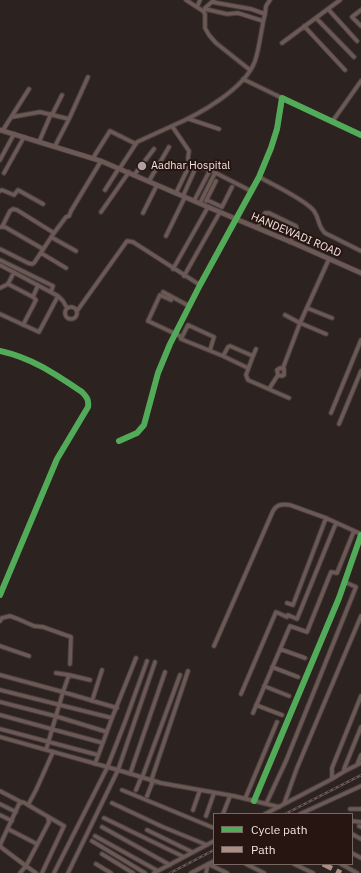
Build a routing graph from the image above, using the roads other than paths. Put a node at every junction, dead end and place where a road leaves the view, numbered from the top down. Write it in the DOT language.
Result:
graph roads {
  1 [pos="187,0"];
  2 [pos="200,0"];
  3 [pos="270,0"];
  4 [pos="340,0"];
  5 [pos="213,1"];
  6 [pos="197,7"];
  7 [pos="328,9"];
  8 [pos="204,10"];
  9 [pos="361,10"];
  10 [pos="265,14"];
  11 [pos="316,18"];
  12 [pos="264,21"];
  13 [pos="304,26"];
  14 [pos="361,26"];
  15 [pos="357,41"];
  16 [pos="282,43"];
  17 [pos="354,57"];
  18 [pos="250,70"];
  19 [pos="345,70"];
  20 [pos="88,77"];
  21 [pos="243,79"];
  22 [pos="361,80"];
  23 [pos="29,89"];
  24 [pos="62,95"];
  25 [pos="282,98"];
  26 [pos="52,115"];
  27 [pos="12,117"];
  28 [pos="69,119"];
  29 [pos="189,119"];
  30 [pos="332,122"];
  31 [pos="172,126"];
  32 [pos="219,129"];
  33 [pos="1,130"];
  34 [pos="14,134"];
  35 [pos="361,135"];
  36 [pos="24,137"];
  37 [pos="39,142"];
  38 [pos="136,144"];
  39 [pos="55,146"];
  40 [pos="169,147"];
  41 [pos="154,149"];
  42 [pos="93,158"];
  43 [pos="0,160"];
  44 [pos="101,161"];
  45 [pos="190,164"];
  46 [pos="196,167"];
  47 [pos="119,168"];
  48 [pos="210,170"];
  49 [pos="129,172"];
  50 [pos="4,173"];
  51 [pos="215,173"];
  52 [pos="134,175"];
  53 [pos="259,177"];
  54 [pos="149,181"];
  55 [pos="216,181"];
  56 [pos="157,184"];
  57 [pos="232,187"];
  58 [pos="105,190"];
  59 [pos="0,191"];
  60 [pos="251,191"];
  61 [pos="176,193"];
  62 [pos="184,196"];
  63 [pos="194,201"];
  64 [pos="214,203"];
  65 [pos="43,204"];
  66 [pos="206,205"];
  67 [pos="101,212"];
  68 [pos="220,212"];
  69 [pos="143,213"];
  70 [pos="236,220"];
  71 [pos="1,227"];
  72 [pos="257,228"];
  73 [pos="52,235"];
  74 [pos="166,236"];
  75 [pos="290,242"];
  76 [pos="43,248"];
  77 [pos="0,250"];
  78 [pos="76,251"];
  79 [pos="361,251"];
  80 [pos="41,253"];
  81 [pos="329,259"];
  82 [pos="0,260"];
  83 [pos="0,265"];
  84 [pos="66,268"];
  85 [pos="173,269"];
  86 [pos="14,272"];
  87 [pos="361,273"];
  88 [pos="184,276"];
  89 [pos="8,284"];
  90 [pos="38,285"];
  91 [pos="200,285"];
  92 [pos="0,288"];
  93 [pos="51,292"];
  94 [pos="163,292"];
  95 [pos="58,296"];
  96 [pos="33,297"];
  97 [pos="171,300"];
  98 [pos="189,306"];
  99 [pos="67,308"];
  100 [pos="307,308"];
  101 [pos="77,311"];
  102 [pos="0,314"];
  103 [pos="285,315"];
  104 [pos="332,318"];
  105 [pos="300,323"];
  106 [pos="23,325"];
  107 [pos="175,334"];
  108 [pos="326,334"];
  109 [pos="181,339"];
  110 [pos="361,340"];
  111 [pos="256,349"];
  112 [pos="210,350"];
  113 [pos="0,351"];
  114 [pos="224,356"];
  115 [pos="253,356"];
  116 [pos="248,368"];
  117 [pos="361,371"];
  118 [pos="269,389"];
  119 [pos="289,398"];
  120 [pos="331,413"];
  121 [pos="339,424"];
  122 [pos="119,442"];
  123 [pos="326,518"];
  124 [pos="336,523"];
  125 [pos="354,532"];
  126 [pos="361,535"];
  127 [pos="345,582"];
  128 [pos="0,595"];
  129 [pos="287,603"];
  130 [pos="361,616"];
  131 [pos="0,621"];
  132 [pos="0,646"];
  133 [pos="214,646"];
  134 [pos="280,649"];
  135 [pos="29,656"];
  136 [pos="136,658"];
  137 [pos="305,658"];
  138 [pos="147,661"];
  139 [pos="155,662"];
  140 [pos="70,664"];
  141 [pos="272,667"];
  142 [pos="102,670"];
  143 [pos="188,671"];
  144 [pos="165,672"];
  145 [pos="56,673"];
  146 [pos="0,675"];
  147 [pos="69,675"];
  148 [pos="180,675"];
  149 [pos="298,677"];
  150 [pos="90,680"];
  151 [pos="264,686"];
  152 [pos="0,690"];
  153 [pos="63,692"];
  154 [pos="242,694"];
  155 [pos="289,696"];
  156 [pos="361,696"];
  157 [pos="92,701"];
  158 [pos="0,702"];
  159 [pos="59,705"];
  160 [pos="256,705"];
  161 [pos="117,708"];
  162 [pos="253,713"];
  163 [pos="282,714"];
  164 [pos="0,715"];
  165 [pos="55,716"];
  166 [pos="112,718"];
  167 [pos="277,722"];
  168 [pos="361,727"];
  169 [pos="52,728"];
  170 [pos="0,729"];
  171 [pos="107,732"];
  172 [pos="0,737"];
  173 [pos="49,741"];
  174 [pos="103,743"];
  175 [pos="46,750"];
  176 [pos="53,752"];
  177 [pos="98,755"];
  178 [pos="361,755"];
  179 [pos="95,764"];
  180 [pos="359,764"];
  181 [pos="107,768"];
  182 [pos="118,770"];
  183 [pos="345,771"];
  184 [pos="130,774"];
  185 [pos="142,778"];
  186 [pos="332,779"];
  187 [pos="152,781"];
  188 [pos="361,786"];
  189 [pos="122,790"];
  190 [pos="136,790"];
  191 [pos="200,790"];
  192 [pos="353,790"];
  193 [pos="0,791"];
  194 [pos="361,791"];
  195 [pos="214,793"];
  196 [pos="288,793"];
  197 [pos="147,796"];
  198 [pos="230,796"];
  199 [pos="245,799"];
  200 [pos="295,799"];
  201 [pos="254,801"];
  202 [pos="21,802"];
  203 [pos="112,803"];
  204 [pos="0,804"];
  205 [pos="266,804"];
  206 [pos="284,804"];
  207 [pos="28,805"];
  208 [pos="279,807"];
  209 [pos="350,809"];
  210 [pos="361,809"];
  211 [pos="193,810"];
  212 [pos="16,812"];
  213 [pos="305,812"];
  214 [pos="223,813"];
  215 [pos="266,813"];
  216 [pos="0,816"];
  217 [pos="206,816"];
  218 [pos="48,818"];
  219 [pos="104,818"];
  220 [pos="12,821"];
  221 [pos="102,828"];
  222 [pos="213,828"];
  223 [pos="8,829"];
  224 [pos="147,830"];
  225 [pos="95,836"];
  226 [pos="1,839"];
  227 [pos="92,841"];
  228 [pos="213,842"];
  229 [pos="37,844"];
  230 [pos="207,845"];
  231 [pos="0,846"];
  232 [pos="192,852"];
  233 [pos="102,854"];
  234 [pos="184,857"];
  235 [pos="213,862"];
  236 [pos="96,864"];
  237 [pos="170,864"];
  238 [pos="208,864"];
  239 [pos="248,865"];
  240 [pos="296,865"];
  241 [pos="343,865"];
  242 [pos="26,866"];
  243 [pos="158,871"];
  244 [pos="20,873"];
  245 [pos="36,873"];
  246 [pos="42,873"];
  247 [pos="54,873"];
  248 [pos="68,873"];
  249 [pos="111,873"];
  250 [pos="133,873"];
  251 [pos="145,873"];
  252 [pos="154,873"];
  253 [pos="192,873"];
  254 [pos="206,873"];
  255 [pos="227,873"];
  256 [pos="264,873"];
  257 [pos="313,873"];
  258 [pos="357,873"];
  1 -- 6 [label="street"];
  2 -- 6 [label="street"];
  3 -- 10 [label="street"];
  4 -- 7 [label="street"];
  5 -- 8 [label="street"];
  5 -- 10 [label="street"];
  6 -- 8 [label="street"];
  7 -- 11 [label="street"];
  7 -- 15 [label="street"];
  8 -- 12 [label="street"];
  8 -- 18 [label="street"];
  9 -- 14 [label="street"];
  10 -- 12 [label="street"];
  11 -- 13 [label="street"];
  11 -- 17 [label="street"];
  12 -- 18 [label="street"];
  13 -- 16 [label="street"];
  13 -- 19 [label="street"];
  18 -- 21 [label="street"];
  20 -- 28 [label="street"];
  21 -- 25 [label="street"];
  21 -- 29 [label="street"];
  22 -- 30 [label="street"];
  23 -- 27 [label="street"];
  24 -- 26 [label="street"];
  25 -- 30 [label="street"];
  25 -- 53 [label="street"];
  26 -- 27 [label="street"];
  26 -- 28 [label="street"];
  26 -- 37 [label="street"];
  27 -- 33 [label="street"];
  28 -- 39 [label="street"];
  29 -- 31 [label="street"];
  29 -- 32 [label="street"];
  30 -- 35 [label="street"];
  31 -- 38 [label="street"];
  31 -- 45 [label="street"];
  33 -- 34 [label="main road, HANDEWADI ROAD"];
  34 -- 36 [label="main road, HANDEWADI ROAD"];
  34 -- 43 [label="street"];
  36 -- 37 [label="main road, HANDEWADI ROAD"];
  36 -- 50 [label="street"];
  37 -- 39 [label="main road, HANDEWADI ROAD"];
  38 -- 42 [label="street"];
  38 -- 47 [label="street"];
  39 -- 42 [label="main road, HANDEWADI ROAD"];
  40 -- 54 [label="street"];
  41 -- 52 [label="street"];
  42 -- 44 [label="main road, HANDEWADI ROAD"];
  44 -- 47 [label="main road, HANDEWADI ROAD"];
  44 -- 73 [label="street"];
  45 -- 46 [label="street"];
  45 -- 61 [label="street"];
  46 -- 48 [label="street"];
  46 -- 62 [label="street"];
  47 -- 49 [label="main road, HANDEWADI ROAD"];
  47 -- 58 [label="street"];
  48 -- 51 [label="street"];
  48 -- 63 [label="street"];
  49 -- 52 [label="main road, HANDEWADI ROAD"];
  49 -- 67 [label="street"];
  51 -- 60 [label="street"];
  51 -- 66 [label="street"];
  52 -- 54 [label="main road, HANDEWADI ROAD"];
  53 -- 60 [label="street"];
  53 -- 79 [label="street"];
  54 -- 56 [label="main road, HANDEWADI ROAD"];
  55 -- 66 [label="street"];
  56 -- 61 [label="main road, HANDEWADI ROAD"];
  56 -- 69 [label="street"];
  57 -- 64 [label="street"];
  59 -- 65 [label="street"];
  60 -- 70 [label="street"];
  61 -- 62 [label="main road, HANDEWADI ROAD"];
  62 -- 63 [label="main road, HANDEWADI ROAD"];
  62 -- 74 [label="street"];
  63 -- 66 [label="main road, HANDEWADI ROAD"];
  64 -- 66 [label="street"];
  64 -- 66 [label="street"];
  66 -- 68 [label="main road, HANDEWADI ROAD"];
  66 -- 85 [label="street"];
  68 -- 70 [label="main road, HANDEWADI ROAD"];
  68 -- 88 [label="street"];
  70 -- 72 [label="main road, HANDEWADI ROAD"];
  70 -- 91 [label="street"];
  71 -- 73 [label="street"];
  71 -- 76 [label="street"];
  72 -- 75 [label="main road, HANDEWADI ROAD"];
  72 -- 75 [label="street"];
  73 -- 76 [label="street"];
  73 -- 78 [label="street"];
  75 -- 81 [label="main road, HANDEWADI ROAD"];
  76 -- 80 [label="street"];
  77 -- 80 [label="street"];
  80 -- 84 [label="street"];
  81 -- 87 [label="main road, HANDEWADI ROAD"];
  81 -- 100 [label="street"];
  82 -- 93 [label="street"];
  83 -- 86 [label="street"];
  85 -- 88 [label="street"];
  85 -- 101 [label="street"];
  86 -- 89 [label="street"];
  86 -- 90 [label="street"];
  88 -- 91 [label="street"];
  89 -- 92 [label="street"];
  89 -- 96 [label="street"];
  90 -- 93 [label="street"];
  90 -- 96 [label="street"];
  91 -- 98 [label="street"];
  93 -- 95 [label="street"];
  94 -- 98 [label="street"];
  95 -- 99 [label="street"];
  95 -- 106 [label="street"];
  96 -- 106 [label="street"];
  97 -- 107 [label="street"];
  98 -- 107 [label="street"];
  99 -- 101 [label="street"];
  99 -- 101 [label="street"];
  100 -- 104 [label="street"];
  100 -- 105 [label="street"];
  102 -- 106 [label="street"];
  103 -- 105 [label="street"];
  105 -- 108 [label="street"];
  105 -- 118 [label="street"];
  107 -- 109 [label="street"];
  107 -- 122 [label="street"];
  109 -- 112 [label="street"];
  109 -- 112 [label="street"];
  110 -- 120 [label="street"];
  111 -- 115 [label="street"];
  112 -- 114 [label="street"];
  113 -- 128 [label="street"];
  114 -- 115 [label="street"];
  114 -- 116 [label="street"];
  115 -- 116 [label="street"];
  116 -- 118 [label="street"];
  117 -- 121 [label="street"];
  118 -- 119 [label="street"];
  123 -- 124 [label="street"];
  123 -- 129 [label="street"];
  123 -- 133 [label="street"];
  124 -- 125 [label="street"];
  124 -- 154 [label="street"];
  125 -- 126 [label="street"];
  125 -- 134 [label="street"];
  126 -- 127 [label="street"];
  127 -- 201 [label="street"];
  127 -- 205 [label="street"];
  130 -- 196 [label="street"];
  131 -- 140 [label="street"];
  132 -- 135 [label="street"];
  134 -- 137 [label="street"];
  134 -- 141 [label="street"];
  136 -- 161 [label="street"];
  138 -- 181 [label="street"];
  139 -- 182 [label="street"];
  141 -- 149 [label="street"];
  141 -- 151 [label="street"];
  142 -- 157 [label="street"];
  143 -- 187 [label="street"];
  144 -- 184 [label="street"];
  145 -- 147 [label="street"];
  146 -- 153 [label="street"];
  147 -- 150 [label="street"];
  147 -- 153 [label="street"];
  148 -- 185 [label="street"];
  151 -- 155 [label="street"];
  151 -- 160 [label="street"];
  152 -- 159 [label="street"];
  153 -- 157 [label="street"];
  153 -- 159 [label="street"];
  156 -- 186 [label="street"];
  157 -- 161 [label="street"];
  158 -- 165 [label="street"];
  159 -- 165 [label="street"];
  159 -- 166 [label="street"];
  160 -- 162 [label="street"];
  160 -- 163 [label="street"];
  161 -- 166 [label="street"];
  164 -- 169 [label="street"];
  165 -- 169 [label="street"];
  165 -- 171 [label="street"];
  166 -- 171 [label="street"];
  167 -- 199 [label="street"];
  168 -- 183 [label="street"];
  169 -- 173 [label="street"];
  169 -- 174 [label="street"];
  170 -- 173 [label="street"];
  171 -- 174 [label="street"];
  172 -- 175 [label="street"];
  173 -- 175 [label="street"];
  173 -- 177 [label="street"];
  174 -- 177 [label="street"];
  175 -- 176 [label="street"];
  176 -- 179 [label="street"];
  176 -- 207 [label="street"];
  177 -- 179 [label="street"];
  178 -- 180 [label="street"];
  179 -- 181 [label="street"];
  180 -- 183 [label="street"];
  181 -- 182 [label="street"];
  181 -- 247 [label="street"];
  182 -- 184 [label="street"];
  182 -- 248 [label="street"];
  183 -- 186 [label="street"];
  184 -- 185 [label="street"];
  185 -- 187 [label="street"];
  185 -- 190 [label="street"];
  186 -- 200 [label="street"];
  187 -- 191 [label="street"];
  187 -- 197 [label="street"];
  188 -- 192 [label="street"];
  189 -- 222 [label="street"];
  191 -- 195 [label="street"];
  191 -- 211 [label="street"];
  192 -- 194 [label="street"];
  192 -- 213 [label="street"];
  193 -- 202 [label="street"];
  195 -- 198 [label="street"];
  195 -- 217 [label="street"];
  196 -- 200 [label="street"];
  196 -- 206 [label="street"];
  198 -- 199 [label="street"];
  198 -- 214 [label="street"];
  199 -- 201 [label="street"];
  200 -- 206 [label="street"];
  201 -- 205 [label="street"];
  202 -- 207 [label="street"];
  202 -- 212 [label="street"];
  203 -- 230 [label="street"];
  204 -- 212 [label="street"];
  205 -- 208 [label="street"];
  206 -- 208 [label="street"];
  207 -- 218 [label="street"];
  208 -- 215 [label="street"];
  209 -- 210 [label="street"];
  212 -- 220 [label="street"];
  216 -- 220 [label="street"];
  218 -- 229 [label="street"];
  218 -- 246 [label="street"];
  219 -- 234 [label="street"];
  220 -- 223 [label="street"];
  221 -- 237 [label="street"];
  223 -- 226 [label="street"];
  223 -- 229 [label="street"];
  224 -- 232 [label="street"];
  225 -- 243 [label="street"];
  226 -- 231 [label="street"];
  227 -- 251 [label="street"];
  228 -- 230 [label="street"];
  229 -- 242 [label="street"];
  230 -- 232 [label="street"];
  231 -- 242 [label="street"];
  232 -- 234 [label="street"];
  233 -- 250 [label="street"];
  234 -- 237 [label="street"];
  235 -- 238 [label="street"];
  236 -- 249 [label="street"];
  237 -- 243 [label="street"];
  238 -- 253 [label="street"];
  238 -- 254 [label="street"];
  238 -- 255 [label="street"];
  239 -- 256 [label="street"];
  240 -- 257 [label="street"];
  241 -- 258 [label="street"];
  242 -- 244 [label="street"];
  242 -- 245 [label="street"];
  243 -- 252 [label="street"];
}
